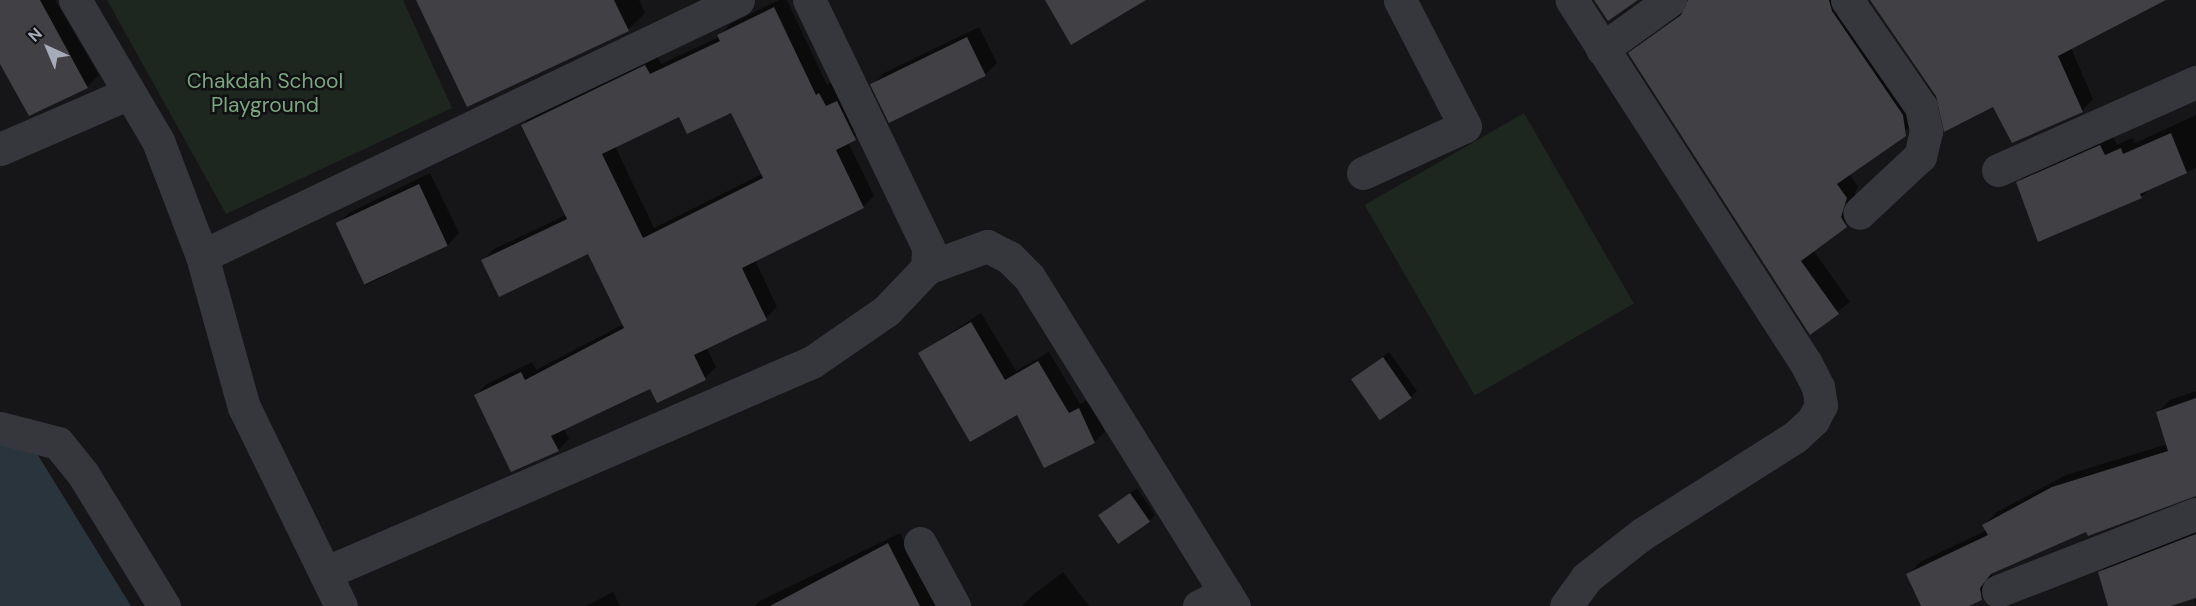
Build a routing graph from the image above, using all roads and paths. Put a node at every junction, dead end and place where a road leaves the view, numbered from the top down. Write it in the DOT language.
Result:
graph roads {
  1 [pos="75,0"];
  2 [pos="738,0"];
  3 [pos="808,0"];
  4 [pos="1400,0"];
  5 [pos="1572,0"];
  6 [pos="1670,0"];
  7 [pos="1847,0"];
  8 [pos="1602,49"];
  9 [pos="2196,82"];
  10 [pos="127,94"];
  11 [pos="0,149"];
  12 [pos="1998,170"];
  13 [pos="1363,173"];
  14 [pos="1859,213"];
  15 [pos="202,256"];
  16 [pos="927,268"];
  17 [pos="0,428"];
  18 [pos="2196,514"];
  19 [pos="920,543"];
  20 [pos="325,573"];
  21 [pos="1998,591"];
  22 [pos="1220,602"];
  23 [pos="164,606"];
  24 [pos="341,606"];
  25 [pos="954,606"];
  26 [pos="1566,606"];
  1 -- 10 [label="street"];
  2 -- 15 [label="street"];
  3 -- 16 [label="street"];
  4 -- 13 [label="street"];
  5 -- 8 [label="street"];
  6 -- 8 [label="street"];
  7 -- 14 [label="street"];
  8 -- 26 [label="street"];
  9 -- 12 [label="street"];
  10 -- 11 [label="street"];
  10 -- 15 [label="street"];
  15 -- 20 [label="street"];
  16 -- 20 [label="street"];
  16 -- 22 [label="street"];
  17 -- 23 [label="street"];
  18 -- 21 [label="street"];
  19 -- 25 [label="street"];
  20 -- 24 [label="street"];
}
